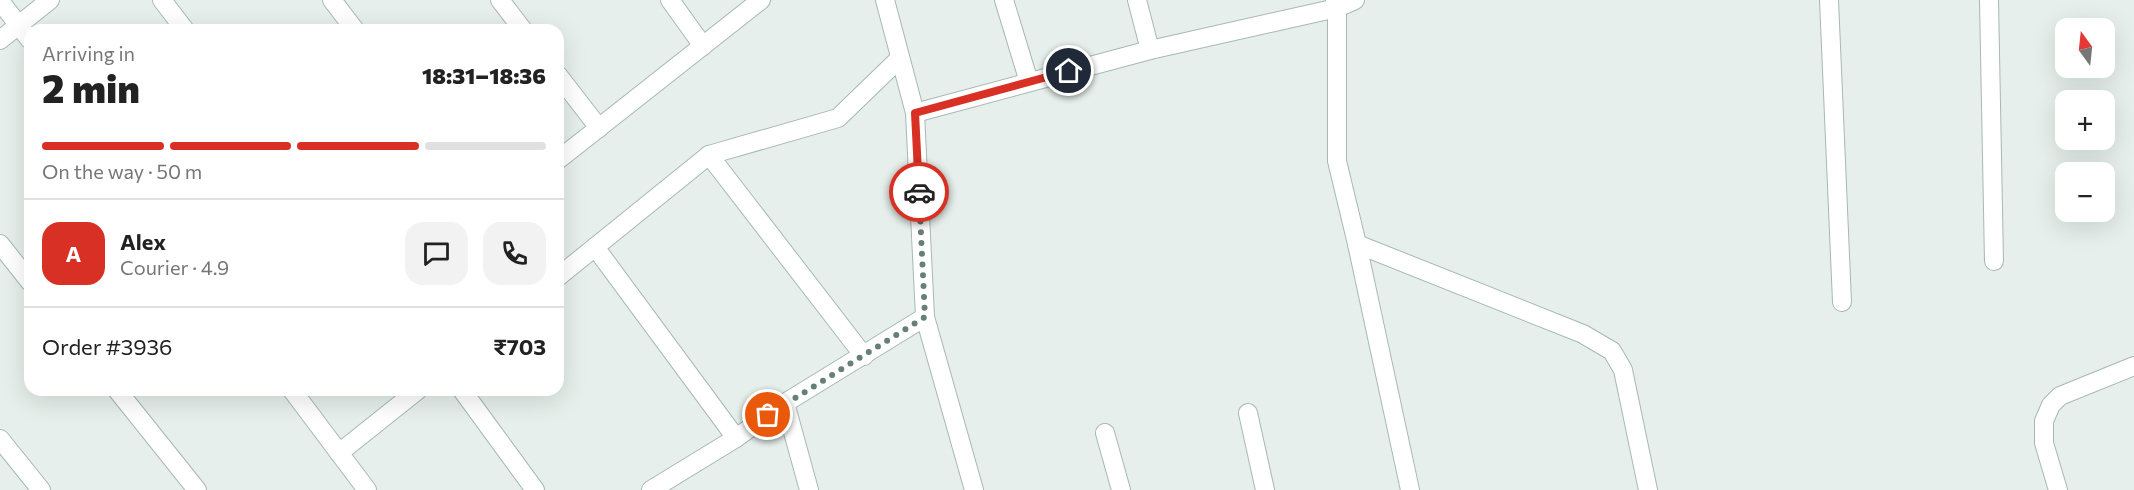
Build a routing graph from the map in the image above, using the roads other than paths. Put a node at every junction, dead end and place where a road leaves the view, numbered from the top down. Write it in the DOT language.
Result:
graph roads {
  1 [pos="50,0"];
  2 [pos="162,0"];
  3 [pos="332,0"];
  4 [pos="500,0"];
  5 [pos="670,0"];
  6 [pos="761,0"];
  7 [pos="885,0"];
  8 [pos="1004,0"];
  9 [pos="1137,0"];
  10 [pos="1355,0"];
  11 [pos="1829,0"];
  12 [pos="1989,0"];
  13 [pos="0,1"];
  14 [pos="1336,4"];
  15 [pos="180,24"];
  16 [pos="350,24"];
  17 [pos="518,24"];
  18 [pos="19,25"];
  19 [pos="24,32"];
  20 [pos="0,40"];
  21 [pos="703,46"];
  22 [pos="1150,50"];
  23 [pos="900,58"];
  24 [pos="1029,82"];
  25 [pos="564,83"];
  26 [pos="915,113"];
  27 [pos="598,128"];
  28 [pos="564,155"];
  29 [pos="709,155"];
  30 [pos="0,244"];
  31 [pos="1357,244"];
  32 [pos="595,247"];
  33 [pos="1994,261"];
  34 [pos="564,272"];
  35 [pos="24,274"];
  36 [pos="1842,302"];
  37 [pos="925,317"];
  38 [pos="864,356"];
  39 [pos="2134,366"];
  40 [pos="122,396"];
  41 [pos="296,396"];
  42 [pos="410,396"];
  43 [pos="466,396"];
  44 [pos="785,403"];
  45 [pos="1248,413"];
  46 [pos="1105,433"];
  47 [pos="736,438"];
  48 [pos="0,440"];
  49 [pos="339,453"];
  50 [pos="654,489"];
  51 [pos="40,490"];
  52 [pos="197,490"];
  53 [pos="367,490"];
  54 [pos="536,490"];
  55 [pos="809,490"];
  56 [pos="974,490"];
  57 [pos="1121,490"];
  58 [pos="1265,490"];
  59 [pos="1410,490"];
  60 [pos="1648,490"];
  61 [pos="2058,490"];
  1 -- 18 [label="street"];
  2 -- 15 [label="street"];
  3 -- 16 [label="street"];
  4 -- 17 [label="street"];
  5 -- 21 [label="street"];
  6 -- 21 [label="street"];
  7 -- 23 [label="street"];
  8 -- 24 [label="street"];
  9 -- 22 [label="street"];
  10 -- 14 [label="street"];
  11 -- 36 [label="street"];
  12 -- 33 [label="street"];
  13 -- 18 [label="street"];
  14 -- 22 [label="street"];
  14 -- 31 [label="street"];
  18 -- 19 [label="street"];
  18 -- 20 [label="street"];
  21 -- 27 [label="street"];
  22 -- 24 [label="street"];
  23 -- 26 [label="street"];
  23 -- 29 [label="street"];
  24 -- 26 [label="street"];
  25 -- 27 [label="street"];
  26 -- 37 [label="street"];
  27 -- 28 [label="street"];
  29 -- 32 [label="street"];
  29 -- 38 [label="street"];
  30 -- 35 [label="street"];
  31 -- 59 [label="street"];
  31 -- 60 [label="street"];
  32 -- 34 [label="street"];
  32 -- 47 [label="street"];
  37 -- 38 [label="street"];
  37 -- 56 [label="street"];
  38 -- 44 [label="street"];
  39 -- 61 [label="street"];
  40 -- 52 [label="street"];
  41 -- 49 [label="street"];
  42 -- 49 [label="street"];
  43 -- 54 [label="street"];
  44 -- 47 [label="street"];
  44 -- 55 [label="street"];
  45 -- 58 [label="street"];
  46 -- 57 [label="street"];
  47 -- 50 [label="street"];
  48 -- 51 [label="street"];
  49 -- 53 [label="street"];
}
